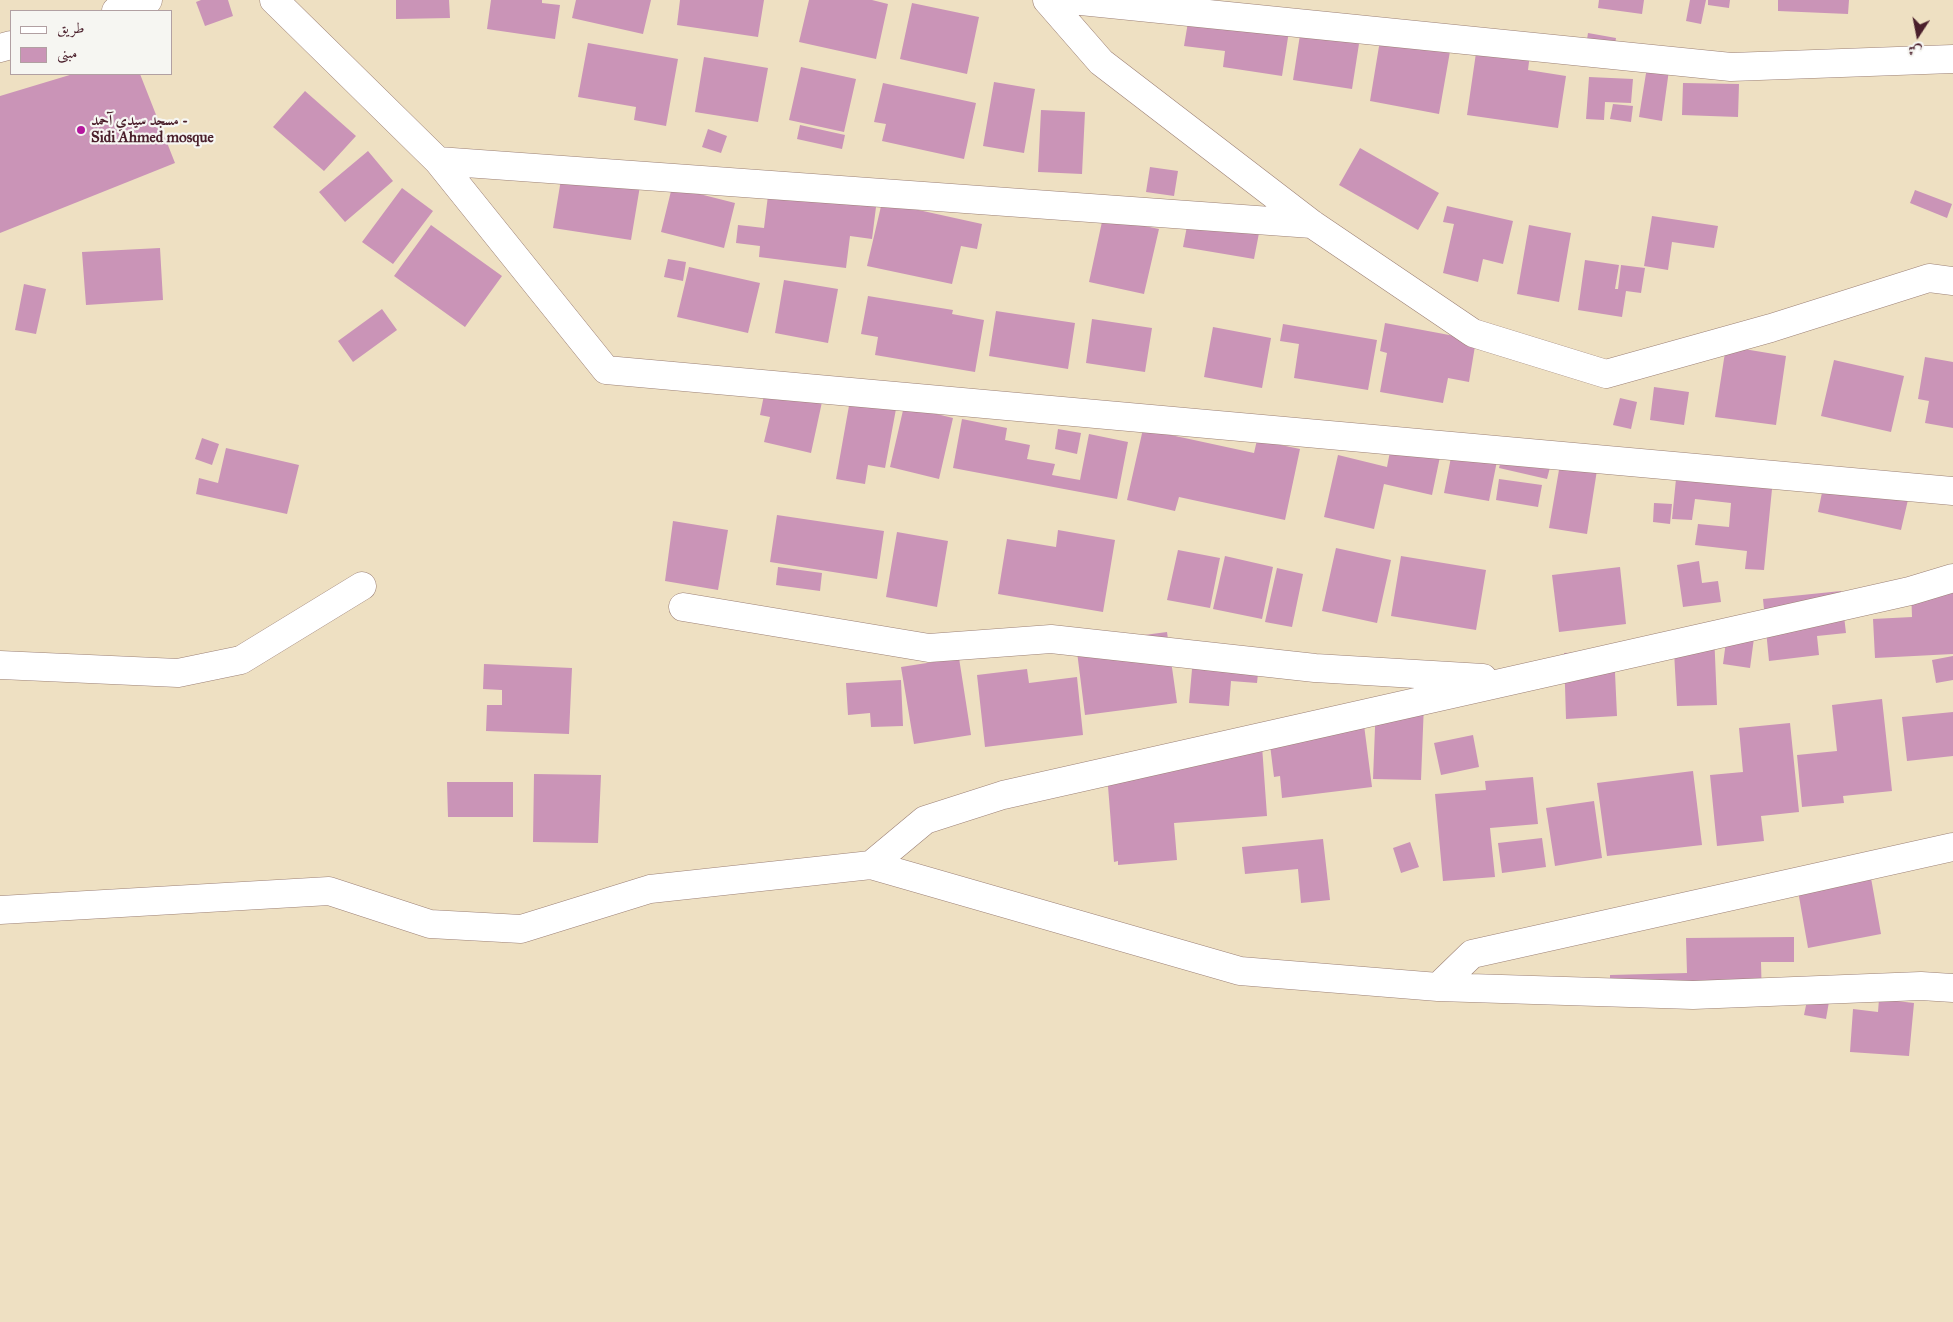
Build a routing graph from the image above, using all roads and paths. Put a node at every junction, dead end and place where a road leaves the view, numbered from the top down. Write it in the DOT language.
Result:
graph roads {
  1 [pos="148,0"];
  2 [pos="274,0"];
  3 [pos="1047,0"];
  4 [pos="1071,0"];
  5 [pos="119,10"];
  6 [pos="1953,59"];
  7 [pos="438,161"];
  8 [pos="1312,224"];
  9 [pos="1953,281"];
  10 [pos="1953,491"];
  11 [pos="1953,578"];
  12 [pos="362,586"];
  13 [pos="683,607"];
  14 [pos="0,665"];
  15 [pos="1514,680"];
  16 [pos="1953,847"];
  17 [pos="871,865"];
  18 [pos="0,910"];
  19 [pos="1438,987"];
  20 [pos="1953,988"];
  1 -- 5 [label="street"];
  2 -- 7 [label="street"];
  3 -- 8 [label="street"];
  4 -- 6 [label="street"];
  7 -- 8 [label="street"];
  7 -- 10 [label="street"];
  8 -- 9 [label="street"];
  11 -- 15 [label="street"];
  12 -- 14 [label="street"];
  13 -- 15 [label="street"];
  15 -- 17 [label="street"];
  16 -- 19 [label="street"];
  17 -- 18 [label="street"];
  17 -- 19 [label="street"];
  19 -- 20 [label="street"];
}
